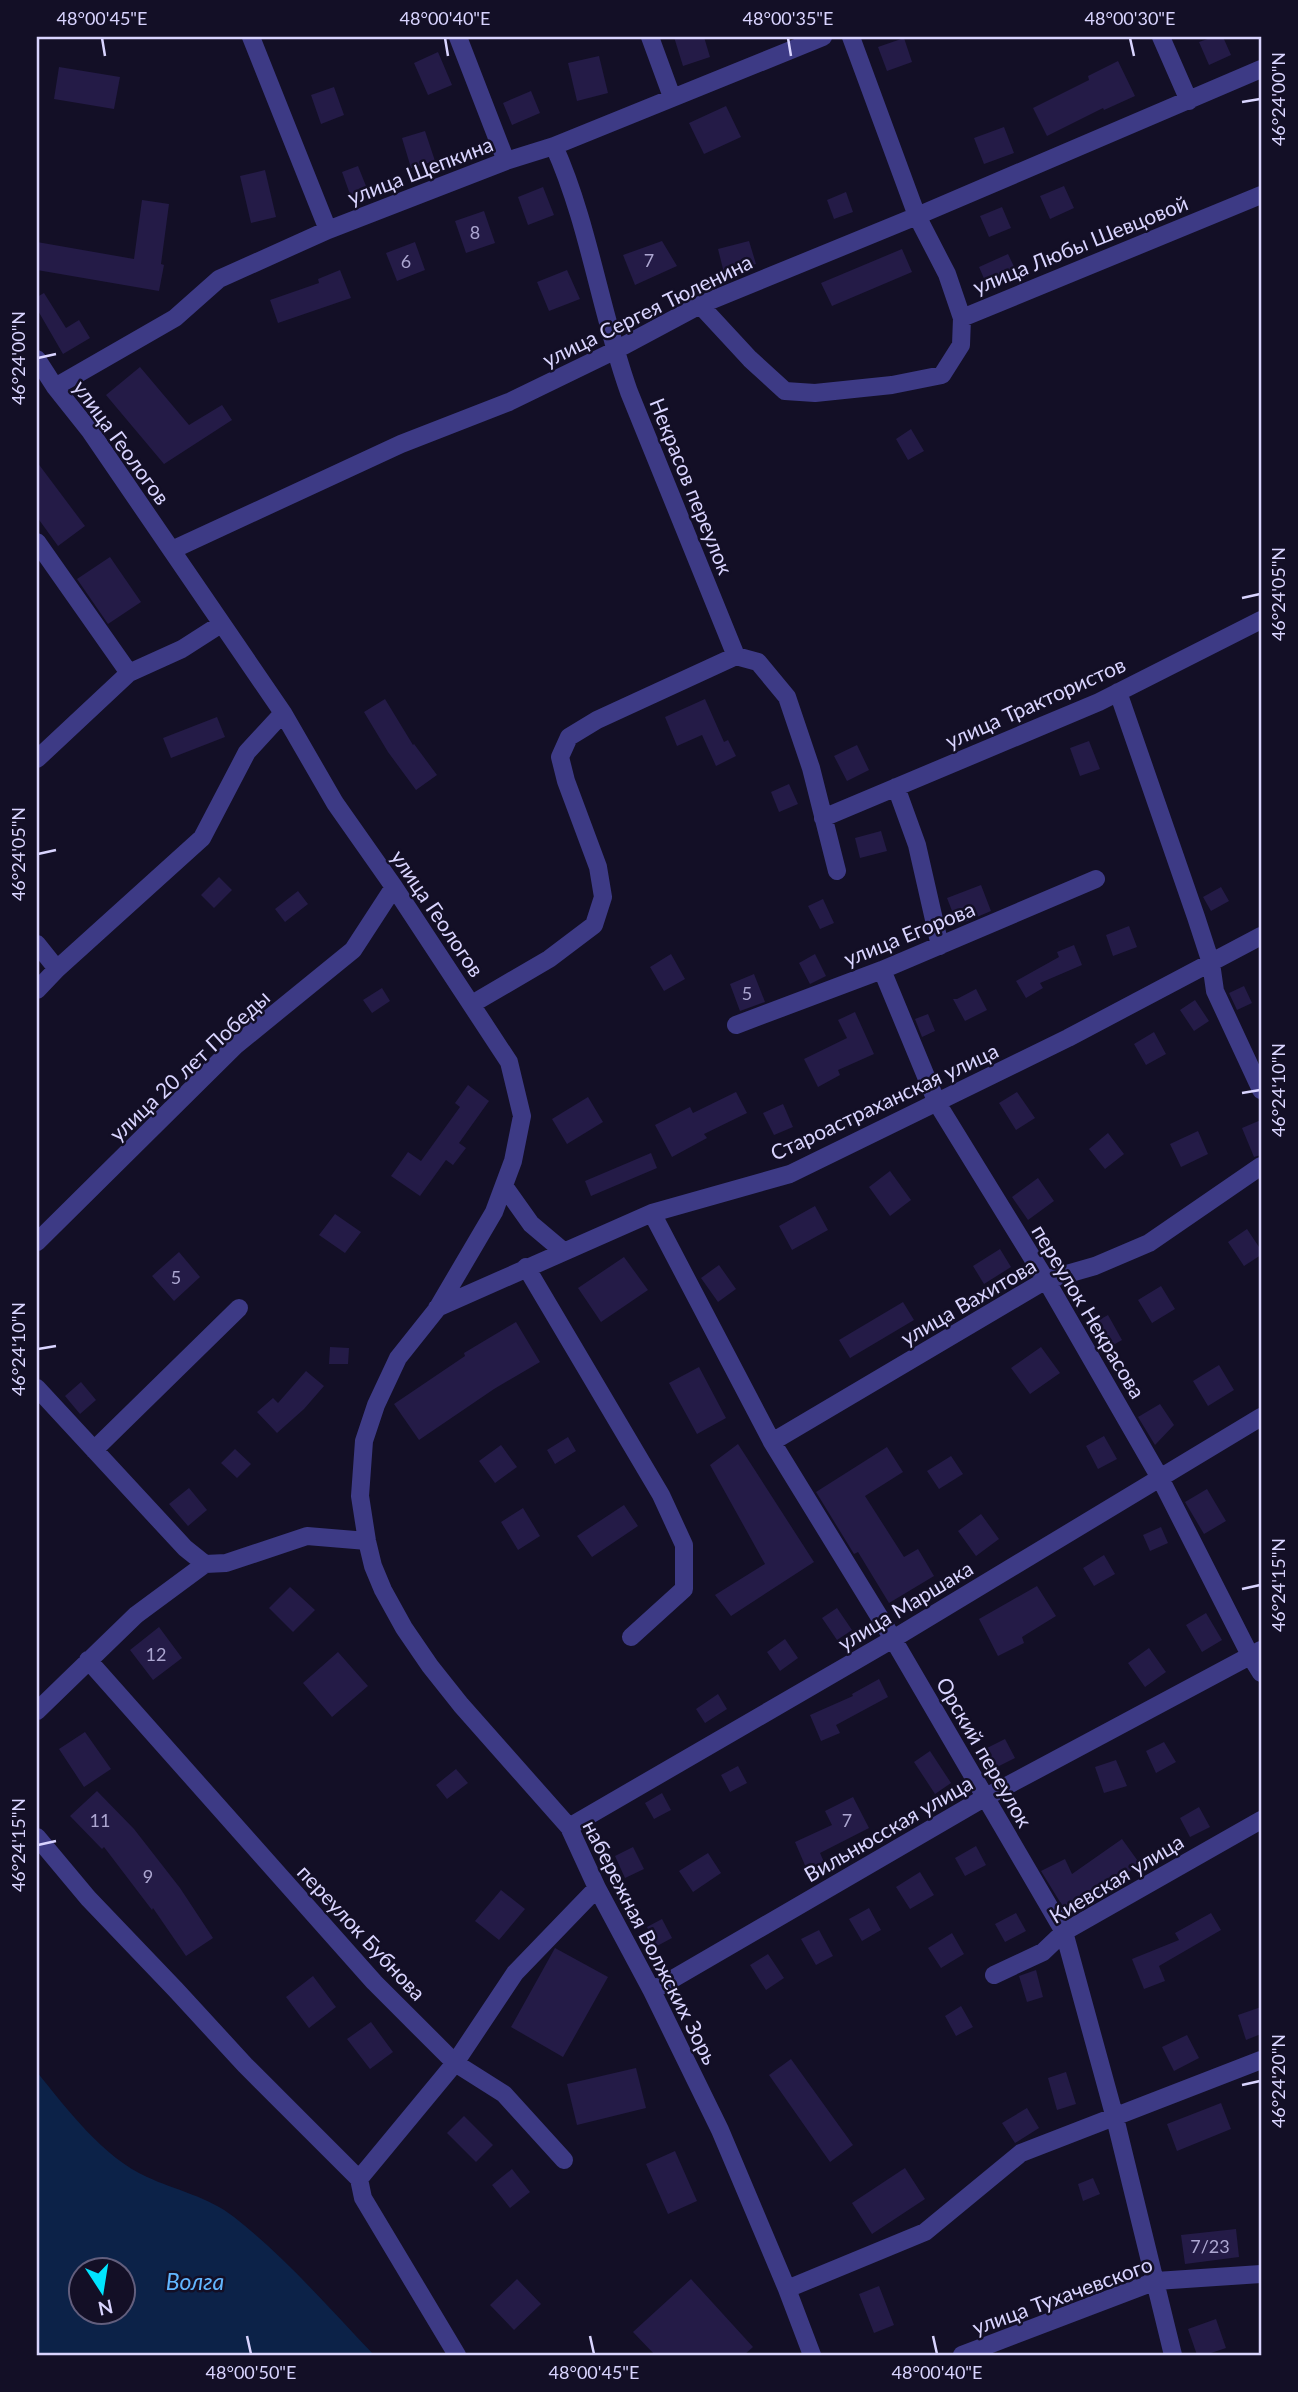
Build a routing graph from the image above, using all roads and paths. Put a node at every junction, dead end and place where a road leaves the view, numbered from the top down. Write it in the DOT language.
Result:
graph roads {
  1 [pos="251,37"];
  2 [pos="458,37"];
  3 [pos="650,37"];
  4 [pos="823,37"];
  5 [pos="850,37"];
  6 [pos="1161,37"];
  7 [pos="1261,69"];
  8 [pos="673,97"];
  9 [pos="1189,101"];
  10 [pos="554,146"];
  11 [pos="506,161"];
  12 [pos="1261,195"];
  13 [pos="917,216"];
  14 [pos="328,230"];
  15 [pos="700,305"];
  16 [pos="961,318"];
  17 [pos="614,351"];
  18 [pos="37,359"];
  19 [pos="55,387"];
  20 [pos="37,542"];
  21 [pos="172,550"];
  22 [pos="1261,620"];
  23 [pos="221,624"];
  24 [pos="736,656"];
  25 [pos="129,673"];
  26 [pos="1118,692"];
  27 [pos="283,713"];
  28 [pos="37,759"];
  29 [pos="897,787"];
  30 [pos="823,818"];
  31 [pos="838,871"];
  32 [pos="1096,879"];
  33 [pos="394,887"];
  34 [pos="1261,936"];
  35 [pos="37,944"];
  36 [pos="940,946"];
  37 [pos="1211,963"];
  38 [pos="57,969"];
  39 [pos="882,970"];
  40 [pos="37,990"];
  41 [pos="472,1004"];
  42 [pos="736,1025"];
  43 [pos="1261,1090"];
  44 [pos="937,1103"];
  45 [pos="1261,1166"];
  46 [pos="504,1186"];
  47 [pos="652,1213"];
  48 [pos="37,1242"];
  49 [pos="563,1251"];
  50 [pos="526,1267"];
  51 [pos="1046,1280"];
  52 [pos="239,1308"];
  53 [pos="437,1308"];
  54 [pos="37,1388"];
  55 [pos="1261,1417"];
  56 [pos="772,1442"];
  57 [pos="94,1450"];
  58 [pos="1160,1478"];
  59 [pos="367,1541"];
  60 [pos="205,1564"];
  61 [pos="631,1637"];
  62 [pos="893,1639"];
  63 [pos="1256,1653"];
  64 [pos="88,1660"];
  65 [pos="1261,1673"];
  66 [pos="37,1711"];
  67 [pos="984,1798"];
  68 [pos="1261,1820"];
  69 [pos="569,1827"];
  70 [pos="37,1837"];
  71 [pos="597,1888"];
  72 [pos="1064,1932"];
  73 [pos="994,1975"];
  74 [pos="652,1991"];
  75 [pos="1261,2060"];
  76 [pos="455,2063"];
  77 [pos="1115,2118"];
  78 [pos="564,2160"];
  79 [pos="359,2179"];
  80 [pos="1261,2274"];
  81 [pos="1156,2281"];
  82 [pos="787,2289"];
  83 [pos="457,2355"];
  84 [pos="812,2355"];
  85 [pos="962,2355"];
  86 [pos="1173,2355"];
  1 -- 14 [label="street"];
  2 -- 11 [label="street"];
  3 -- 8 [label="street"];
  4 -- 8 [label="street, улица Щепкина"];
  5 -- 13 [label="street"];
  6 -- 9 [label="street"];
  7 -- 9 [label="street, улица Сергея Тюленина"];
  8 -- 10 [label="street, улица Щепкина"];
  9 -- 13 [label="street, улица Сергея Тюленина"];
  10 -- 11 [label="street, улица Щепкина"];
  10 -- 17 [label="street, Некрасов переулок"];
  11 -- 14 [label="street, улица Щепкина"];
  12 -- 16 [label="street, улица Любы Шевцовой"];
  13 -- 15 [label="street, улица Сергея Тюленина"];
  13 -- 16 [label="street"];
  14 -- 19 [label="street, улица Щепкина"];
  15 -- 16 [label="street, улица Любы Шевцовой"];
  15 -- 17 [label="street, улица Сергея Тюленина"];
  17 -- 21 [label="street, улица Сергея Тюленина"];
  17 -- 24 [label="street, Некрасов переулок"];
  18 -- 19 [label="street, улица Геологов"];
  19 -- 21 [label="street, улица Геологов"];
  20 -- 25 [label="street"];
  21 -- 23 [label="street, улица Геологов"];
  22 -- 26 [label="street, улица Трактористов"];
  23 -- 25 [label="street"];
  23 -- 27 [label="street, улица Геологов"];
  24 -- 30 [label="street"];
  24 -- 41 [label="street"];
  25 -- 28 [label="street"];
  26 -- 29 [label="street, улица Трактористов"];
  26 -- 37 [label="street"];
  27 -- 33 [label="street, улица Геологов"];
  27 -- 38 [label="street"];
  29 -- 30 [label="street, улица Трактористов"];
  29 -- 36 [label="street"];
  30 -- 31 [label="street"];
  32 -- 36 [label="street, улица Егорова"];
  33 -- 41 [label="street, улица Геологов"];
  33 -- 48 [label="street, улица 20 лет Победы"];
  34 -- 37 [label="street, Староастраханская улица"];
  35 -- 38 [label="street"];
  36 -- 39 [label="street, улица Егорова"];
  37 -- 43 [label="street"];
  37 -- 44 [label="street, Староастраханская улица"];
  38 -- 40 [label="street"];
  39 -- 42 [label="street, улица Егорова"];
  39 -- 44 [label="street, переулок Некрасова"];
  41 -- 46 [label="street, улица Геологов"];
  44 -- 47 [label="street, Староастраханская улица"];
  44 -- 51 [label="street, переулок Некрасова"];
  45 -- 51 [label="street, улица Вахитова"];
  46 -- 49 [label="street"];
  46 -- 53 [label="street, улица Геологов"];
  47 -- 49 [label="street, Староастраханская улица"];
  47 -- 56 [label="street, Орский переулок"];
  49 -- 50 [label="street, Староастраханская улица"];
  50 -- 53 [label="street, Староастраханская улица"];
  50 -- 61 [label="street"];
  51 -- 56 [label="street, улица Вахитова"];
  51 -- 58 [label="street, переулок Некрасова"];
  52 -- 57 [label="street"];
  53 -- 59 [label="street, улица Геологов"];
  54 -- 57 [label="street"];
  55 -- 58 [label="street, улица Маршака"];
  56 -- 62 [label="street, Орский переулок"];
  57 -- 60 [label="street"];
  58 -- 62 [label="street, улица Маршака"];
  58 -- 63 [label="street, переулок Некрасова"];
  59 -- 60 [label="street"];
  59 -- 69 [label="street, набережная Волжских Зорь"];
  60 -- 64 [label="street"];
  62 -- 67 [label="street, Орский переулок"];
  62 -- 69 [label="street, улица Маршака"];
  63 -- 65 [label="street, переулок Некрасова"];
  63 -- 67 [label="street, Вильнюсская улица"];
  64 -- 66 [label="street"];
  64 -- 76 [label="street, переулок Бубнова"];
  67 -- 72 [label="street, Орский переулок"];
  67 -- 74 [label="street, Вильнюсская улица"];
  68 -- 72 [label="street, Киевская улица"];
  69 -- 71 [label="street, набережная Волжских Зорь"];
  70 -- 79 [label="street"];
  71 -- 74 [label="street, набережная Волжских Зорь"];
  71 -- 76 [label="street"];
  72 -- 73 [label="street, Киевская улица"];
  72 -- 77 [label="street, Орский переулок"];
  74 -- 82 [label="street, набережная Волжских Зорь"];
  75 -- 77 [label="street"];
  76 -- 78 [label="street, переулок Бубнова"];
  76 -- 79 [label="street"];
  77 -- 81 [label="street, Орский переулок"];
  77 -- 82 [label="street"];
  79 -- 83 [label="street"];
  80 -- 81 [label="street, улица Тухачевского"];
  81 -- 85 [label="street, улица Тухачевского"];
  81 -- 86 [label="street, Орский переулок"];
  82 -- 84 [label="street, набережная Волжских Зорь"];
}
